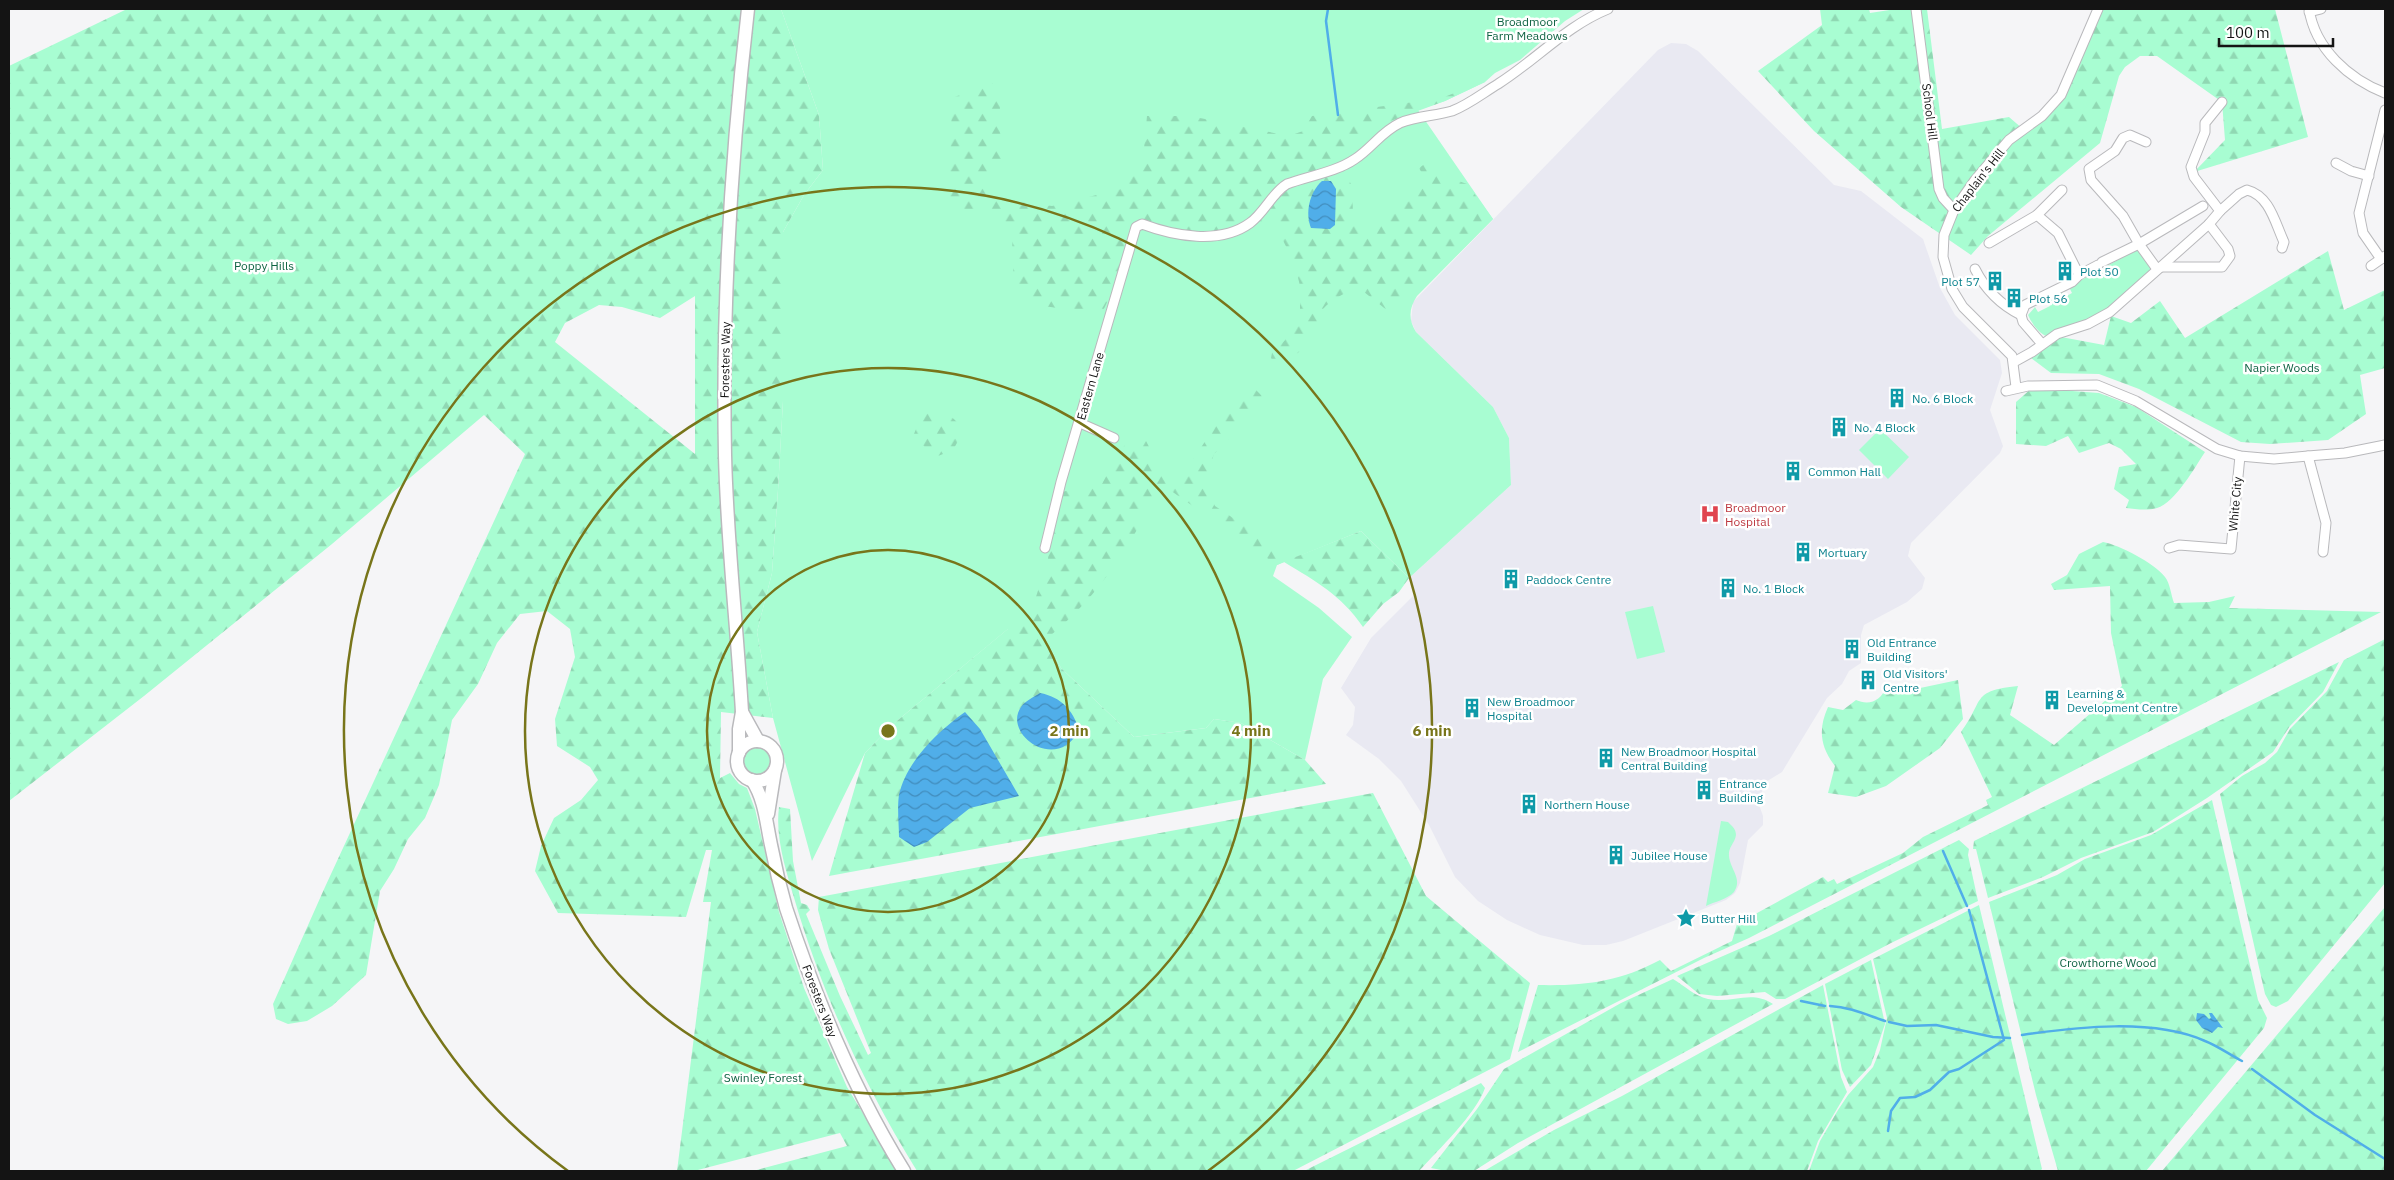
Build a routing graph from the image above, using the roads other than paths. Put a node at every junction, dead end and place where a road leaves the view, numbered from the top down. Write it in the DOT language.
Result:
graph roads {
  1 [pos="748,9"];
  2 [pos="1608,9"];
  3 [pos="1916,9"];
  4 [pos="2098,9"];
  5 [pos="2321,9"];
  6 [pos="2309,10"];
  7 [pos="1594,12"];
  8 [pos="2385,93"];
  9 [pos="2222,102"];
  10 [pos="2385,110"];
  11 [pos="2146,142"];
  12 [pos="2336,163"];
  13 [pos="2369,176"];
  14 [pos="2062,190"];
  15 [pos="2203,206"];
  16 [pos="1954,210"];
  17 [pos="2220,211"];
  18 [pos="2037,215"];
  19 [pos="2209,224"];
  20 [pos="1989,243"];
  21 [pos="2139,244"];
  22 [pos="2282,248"];
  23 [pos="2383,258"];
  24 [pos="2371,266"];
  25 [pos="2159,268"];
  26 [pos="1975,269"];
  27 [pos="2079,275"];
  28 [pos="2021,315"];
  29 [pos="2042,344"];
  30 [pos="2014,362"];
  31 [pos="2016,387"];
  32 [pos="2006,391"];
  33 [pos="1080,423"];
  34 [pos="1114,438"];
  35 [pos="2385,445"];
  36 [pos="2240,456"];
  37 [pos="2308,456"];
  38 [pos="1045,548"];
  39 [pos="2169,548"];
  40 [pos="2323,552"];
  41 [pos="742,712"];
  42 [pos="758,741"];
  43 [pos="739,753"];
  44 [pos="775,769"];
  45 [pos="752,780"];
  46 [pos="767,819"];
  47 [pos="904,1171"];
  1 -- 41 [label="main road, Foresters Way"];
  2 -- 7 [label="street"];
  3 -- 16 [label="street, School Hill"];
  4 -- 16 [label="street, Chaplain's Hill"];
  5 -- 6 [label="street"];
  6 -- 8 [label="street"];
  7 -- 33 [label="street, Eastern Lane"];
  9 -- 17 [label="street"];
  10 -- 13 [label="street"];
  11 -- 21 [label="street"];
  12 -- 13 [label="street"];
  13 -- 23 [label="street"];
  14 -- 18 [label="street"];
  15 -- 21 [label="street"];
  16 -- 30 [label="street, Chaplain's Hill"];
  17 -- 19 [label="street"];
  17 -- 22 [label="street"];
  18 -- 20 [label="street"];
  18 -- 27 [label="street"];
  19 -- 25 [label="street"];
  19 -- 25 [label="street"];
  21 -- 25 [label="street"];
  21 -- 27 [label="street"];
  23 -- 24 [label="street"];
  25 -- 29 [label="street"];
  26 -- 28 [label="street"];
  27 -- 28 [label="street"];
  28 -- 29 [label="street"];
  29 -- 30 [label="street"];
  30 -- 31 [label="street"];
  31 -- 32 [label="street"];
  31 -- 36 [label="street"];
  33 -- 34 [label="street"];
  33 -- 38 [label="street, Eastern Lane"];
  35 -- 37 [label="street"];
  36 -- 37 [label="street"];
  36 -- 39 [label="street, White City"];
  37 -- 40 [label="street"];
  41 -- 42 [label="main road, Foresters Way"];
  41 -- 43 [label="main road, Foresters Way"];
  42 -- 43 [label="main road"];
  42 -- 44 [label="main road"];
  43 -- 45 [label="main road"];
  44 -- 45 [label="main road"];
  44 -- 46 [label="main road, Foresters Way"];
  45 -- 46 [label="main road, Foresters Way"];
  46 -- 47 [label="main road, Foresters Way"];
}
